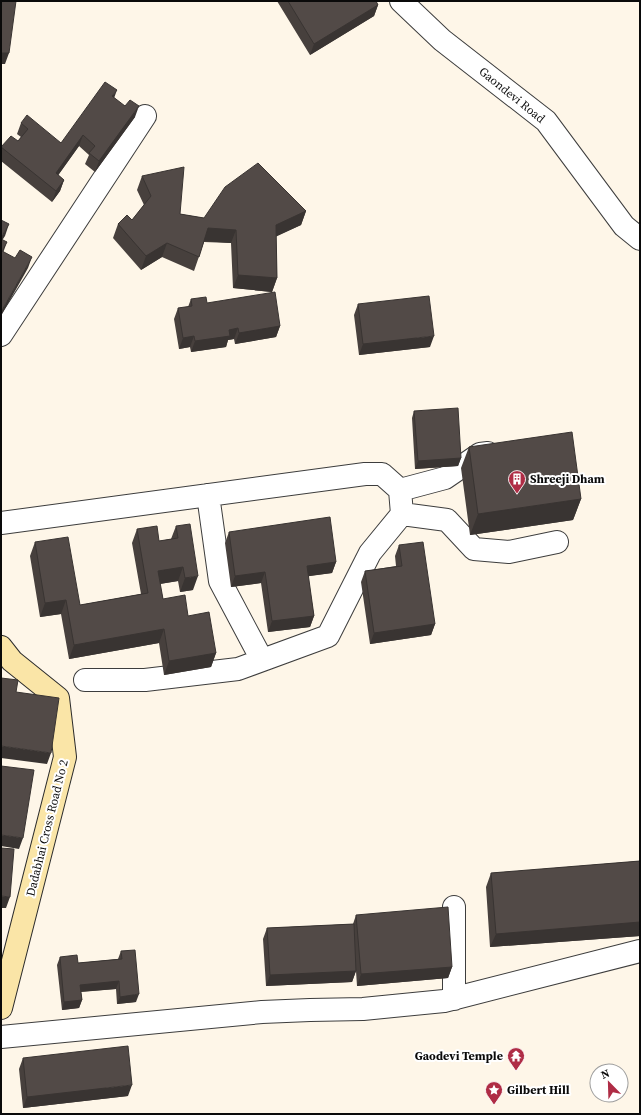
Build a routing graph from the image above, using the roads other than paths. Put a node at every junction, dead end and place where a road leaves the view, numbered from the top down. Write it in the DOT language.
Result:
graph roads {
  1 [pos="401,1"];
  2 [pos="145,116"];
  3 [pos="640,239"];
  4 [pos="1,335"];
  5 [pos="503,452"];
  6 [pos="400,490"];
  7 [pos="208,495"];
  8 [pos="402,514"];
  9 [pos="1,523"];
  10 [pos="557,542"];
  11 [pos="1,647"];
  12 [pos="262,660"];
  13 [pos="85,680"];
  14 [pos="454,907"];
  15 [pos="640,951"];
  16 [pos="454,999"];
  17 [pos="1,1008"];
  18 [pos="1,1037"];
  1 -- 3 [label="street, Gaondevi Road"];
  2 -- 4 [label="street"];
  5 -- 6 [label="street"];
  6 -- 7 [label="street"];
  6 -- 8 [label="street"];
  7 -- 9 [label="street"];
  7 -- 12 [label="street"];
  8 -- 10 [label="street"];
  8 -- 12 [label="street"];
  11 -- 17 [label="street, Dadabhai Cross Road No 2"];
  12 -- 13 [label="street"];
  14 -- 16 [label="street"];
  15 -- 16 [label="street"];
  16 -- 18 [label="street"];
}
